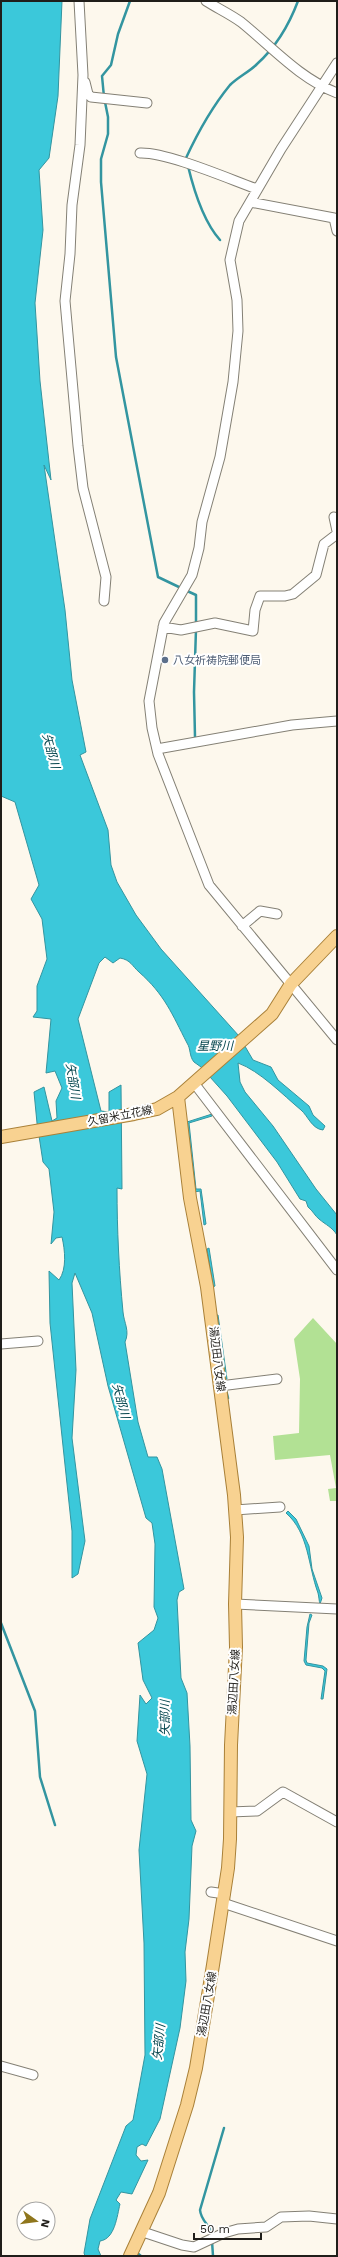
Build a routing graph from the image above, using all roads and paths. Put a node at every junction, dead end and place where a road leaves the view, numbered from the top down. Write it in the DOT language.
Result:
graph roads {
  1 [pos="79,1"];
  2 [pos="206,1"];
  3 [pos="337,63"];
  4 [pos="83,75"];
  5 [pos="321,87"];
  6 [pos="337,93"];
  7 [pos="147,103"];
  8 [pos="140,153"];
  9 [pos="257,189"];
  10 [pos="250,202"];
  11 [pos="337,231"];
  12 [pos="334,517"];
  13 [pos="337,533"];
  14 [pos="104,601"];
  15 [pos="163,627"];
  16 [pos="337,721"];
  17 [pos="157,749"];
  18 [pos="276,914"];
  19 [pos="242,926"];
  20 [pos="337,936"];
  21 [pos="291,984"];
  22 [pos="326,1025"];
  23 [pos="337,1026"];
  24 [pos="337,1040"];
  25 [pos="196,1081"];
  26 [pos="178,1097"];
  27 [pos="1,1138"];
  28 [pos="337,1270"];
  29 [pos="38,1341"];
  30 [pos="1,1344"];
  31 [pos="277,1378"];
  32 [pos="220,1386"];
  33 [pos="280,1507"];
  34 [pos="235,1510"];
  35 [pos="235,1604"];
  36 [pos="337,1609"];
  37 [pos="230,1812"];
  38 [pos="337,1822"];
  39 [pos="211,1892"];
  40 [pos="224,1899"];
  41 [pos="337,1941"];
  42 [pos="1,2066"];
  43 [pos="33,2075"];
  44 [pos="337,2219"];
  45 [pos="143,2232"];
  46 [pos="130,2256"];
  1 -- 4 [label="street"];
  2 -- 5 [label="street"];
  3 -- 5 [label="street"];
  4 -- 7 [label="street"];
  4 -- 14 [label="street"];
  5 -- 6 [label="street"];
  5 -- 9 [label="street"];
  8 -- 9 [label="street"];
  9 -- 10 [label="street"];
  10 -- 11 [label="street"];
  10 -- 15 [label="street"];
  12 -- 13 [label="street"];
  13 -- 15 [label="street"];
  15 -- 17 [label="street"];
  16 -- 17 [label="street"];
  17 -- 19 [label="street"];
  18 -- 19 [label="street"];
  19 -- 21 [label="street"];
  20 -- 21 [label="main road, 久留米立花線"];
  21 -- 22 [label="street"];
  21 -- 25 [label="main road, 久留米立花線"];
  22 -- 23 [label="street"];
  22 -- 24 [label="street"];
  25 -- 26 [label="main road, 久留米立花線"];
  25 -- 28 [label="street"];
  26 -- 27 [label="main road, 久留米立花線"];
  26 -- 32 [label="main road, 湯辺田八女線"];
  29 -- 30 [label="street"];
  31 -- 32 [label="street"];
  32 -- 34 [label="main road, 湯辺田八女線"];
  33 -- 34 [label="street"];
  34 -- 35 [label="main road, 湯辺田八女線"];
  35 -- 36 [label="street"];
  35 -- 37 [label="main road, 湯辺田八女線"];
  37 -- 38 [label="street"];
  37 -- 40 [label="main road, 湯辺田八女線"];
  39 -- 40 [label="street"];
  40 -- 41 [label="street"];
  40 -- 45 [label="main road, 湯辺田八女線"];
  42 -- 43 [label="street"];
  44 -- 45 [label="street"];
  45 -- 46 [label="main road, 湯辺田八女線"];
}
